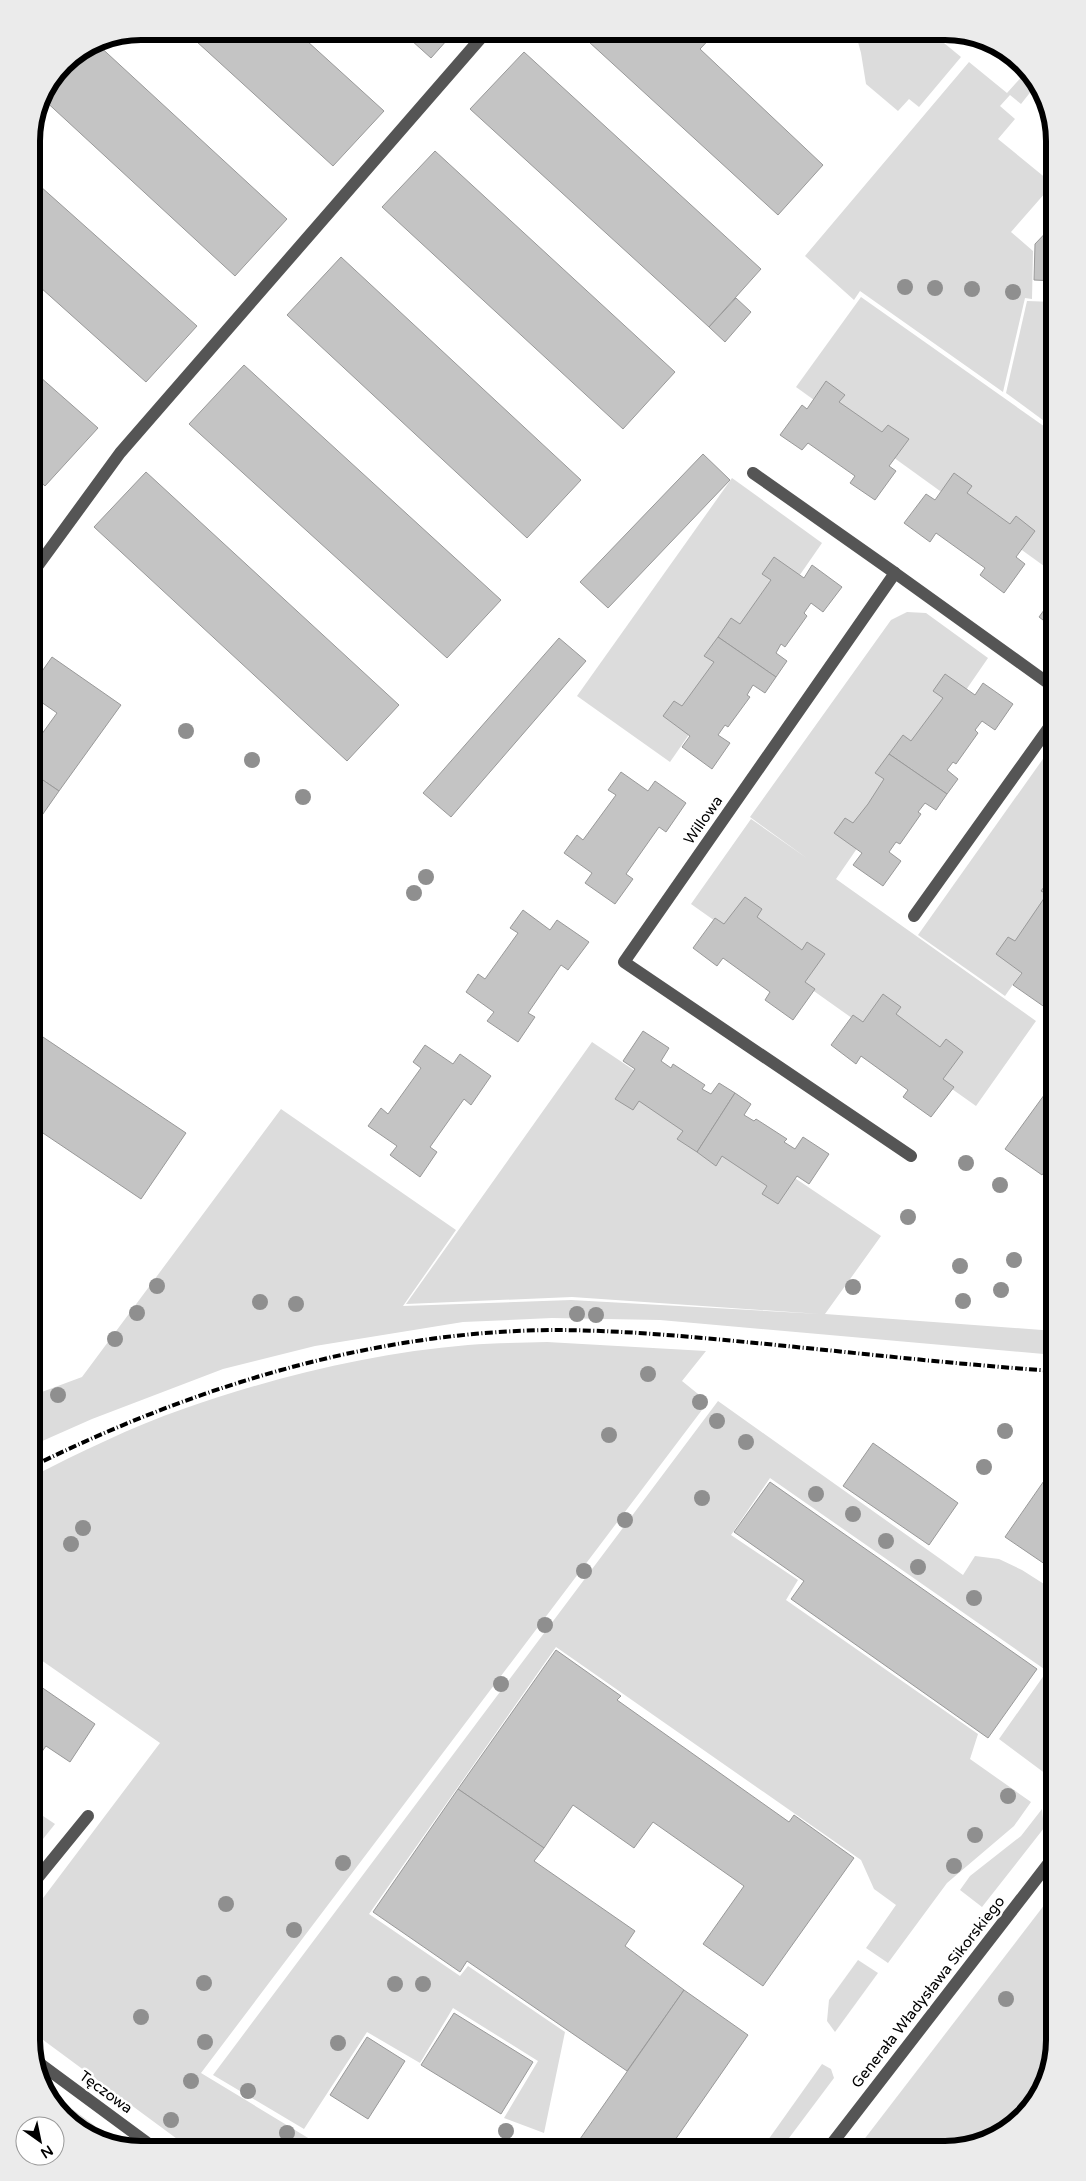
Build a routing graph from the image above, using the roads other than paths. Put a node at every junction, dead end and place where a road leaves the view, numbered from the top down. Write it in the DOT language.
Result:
graph roads {
  1 [pos="480,40"];
  2 [pos="753,473"];
  3 [pos="40,563"];
  4 [pos="895,573"];
  5 [pos="1046,682"];
  6 [pos="1046,732"];
  7 [pos="914,916"];
  8 [pos="911,1156"];
  9 [pos="88,1816"];
  10 [pos="1046,1867"];
  11 [pos="40,1875"];
  12 [pos="43,2066"];
  13 [pos="145,2141"];
  14 [pos="834,2141"];
  1 -- 3 [label="street"];
  2 -- 4 [label="street"];
  4 -- 5 [label="street"];
  4 -- 8 [label="street, Willowa"];
  6 -- 7 [label="street"];
  9 -- 11 [label="street"];
  10 -- 14 [label="street, Generała Władysława Sikorskiego"];
  12 -- 13 [label="street, Tęczowa"];
}
